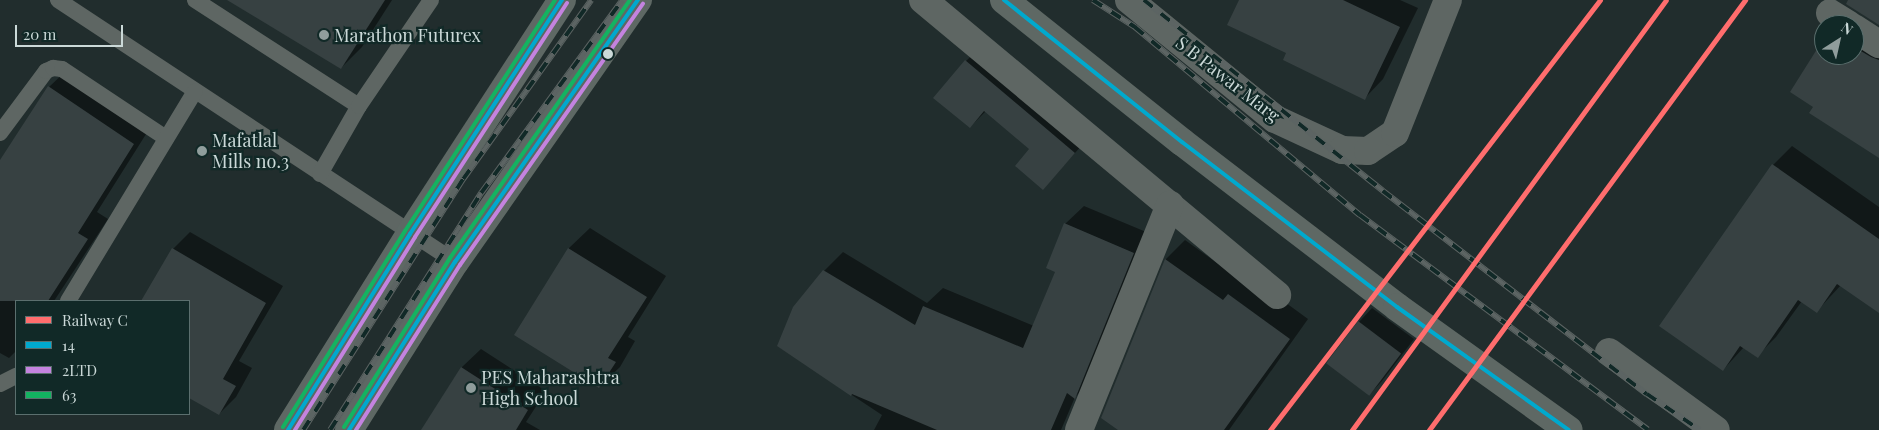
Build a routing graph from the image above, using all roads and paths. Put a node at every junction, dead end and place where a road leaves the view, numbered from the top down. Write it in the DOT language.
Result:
graph roads {
  1 [pos="58,0"];
  2 [pos="195,0"];
  3 [pos="431,0"];
  4 [pos="562,0"];
  5 [pos="638,0"];
  6 [pos="924,0"];
  7 [pos="1004,0"];
  8 [pos="1129,0"];
  9 [pos="1448,0"];
  10 [pos="1864,34"];
  11 [pos="1879,44"];
  12 [pos="195,91"];
  13 [pos="359,106"];
  14 [pos="0,133"];
  15 [pos="166,138"];
  16 [pos="320,174"];
  17 [pos="1170,205"];
  18 [pos="410,234"];
  19 [pos="455,262"];
  20 [pos="1277,295"];
  21 [pos="69,300"];
  22 [pos="1609,352"];
  23 [pos="15,376"];
  24 [pos="0,384"];
  25 [pos="288,430"];
  26 [pos="349,430"];
  27 [pos="1079,430"];
  28 [pos="1568,430"];
  29 [pos="1716,430"];
  1 -- 12 [label="lane"];
  2 -- 13 [label="lane"];
  3 -- 13 [label="lane"];
  4 -- 18 [label="main road"];
  5 -- 19 [label="main road"];
  6 -- 17 [label="street"];
  7 -- 28 [label="main road"];
  8 -- 9 [label="street, S B Pawar Marg"];
  10 -- 11 [label="street"];
  12 -- 15 [label="lane"];
  12 -- 16 [label="lane"];
  13 -- 16 [label="lane"];
  14 -- 15 [label="lane"];
  15 -- 21 [label="lane"];
  16 -- 18 [label="lane"];
  17 -- 20 [label="street"];
  17 -- 27 [label="street"];
  18 -- 19 [label="lane"];
  18 -- 25 [label="main road"];
  19 -- 26 [label="main road"];
  22 -- 29 [label="street"];
  23 -- 24 [label="lane"];
}
